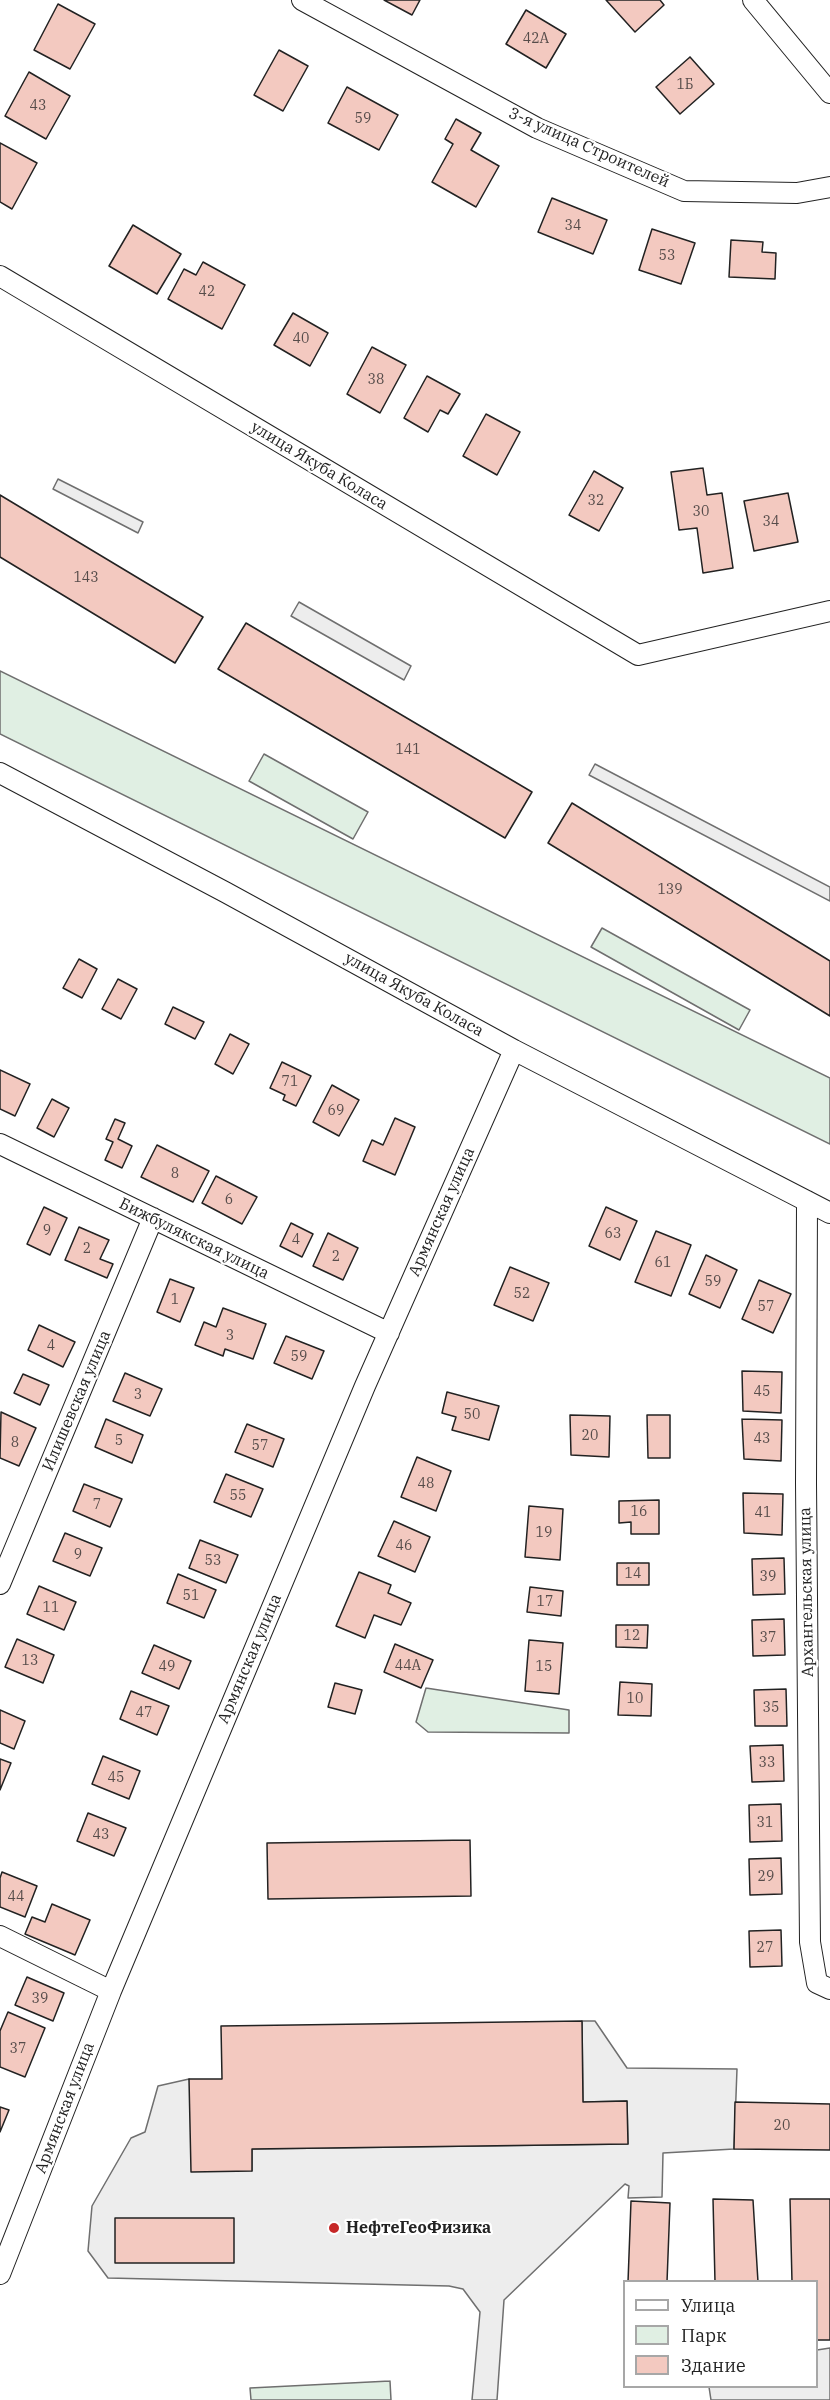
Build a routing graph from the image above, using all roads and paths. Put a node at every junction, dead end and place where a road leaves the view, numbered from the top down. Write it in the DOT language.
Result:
graph roads {
  1 [pos="302,0"];
  2 [pos="753,0"];
  3 [pos="830,93"];
  4 [pos="830,188"];
  5 [pos="0,276"];
  6 [pos="830,611"];
  7 [pos="0,773"];
  8 [pos="514,1050"];
  9 [pos="0,1144"];
  10 [pos="807,1201"];
  11 [pos="830,1213"];
  12 [pos="153,1218"];
  13 [pos="389,1333"];
  14 [pos="0,1584"];
  15 [pos="0,1936"];
  16 [pos="823,1986"];
  17 [pos="111,1991"];
  18 [pos="0,2274"];
  1 -- 4 [label="street, 3-я улица Строителей"];
  2 -- 3 [label="street"];
  5 -- 6 [label="street, улица Якуба Коласа"];
  7 -- 8 [label="street, улица Якуба Коласа"];
  8 -- 10 [label="street, улица Якуба Коласа"];
  8 -- 13 [label="street, Армянская улица"];
  9 -- 12 [label="street, Бижбулякская улица"];
  10 -- 11 [label="street, улица Якуба Коласа"];
  10 -- 16 [label="street, Архангельская улица"];
  12 -- 13 [label="street, Бижбулякская улица"];
  12 -- 14 [label="street, Илишевская улица"];
  13 -- 17 [label="street, Армянская улица"];
  15 -- 17 [label="street"];
  17 -- 18 [label="street, Армянская улица"];
}
